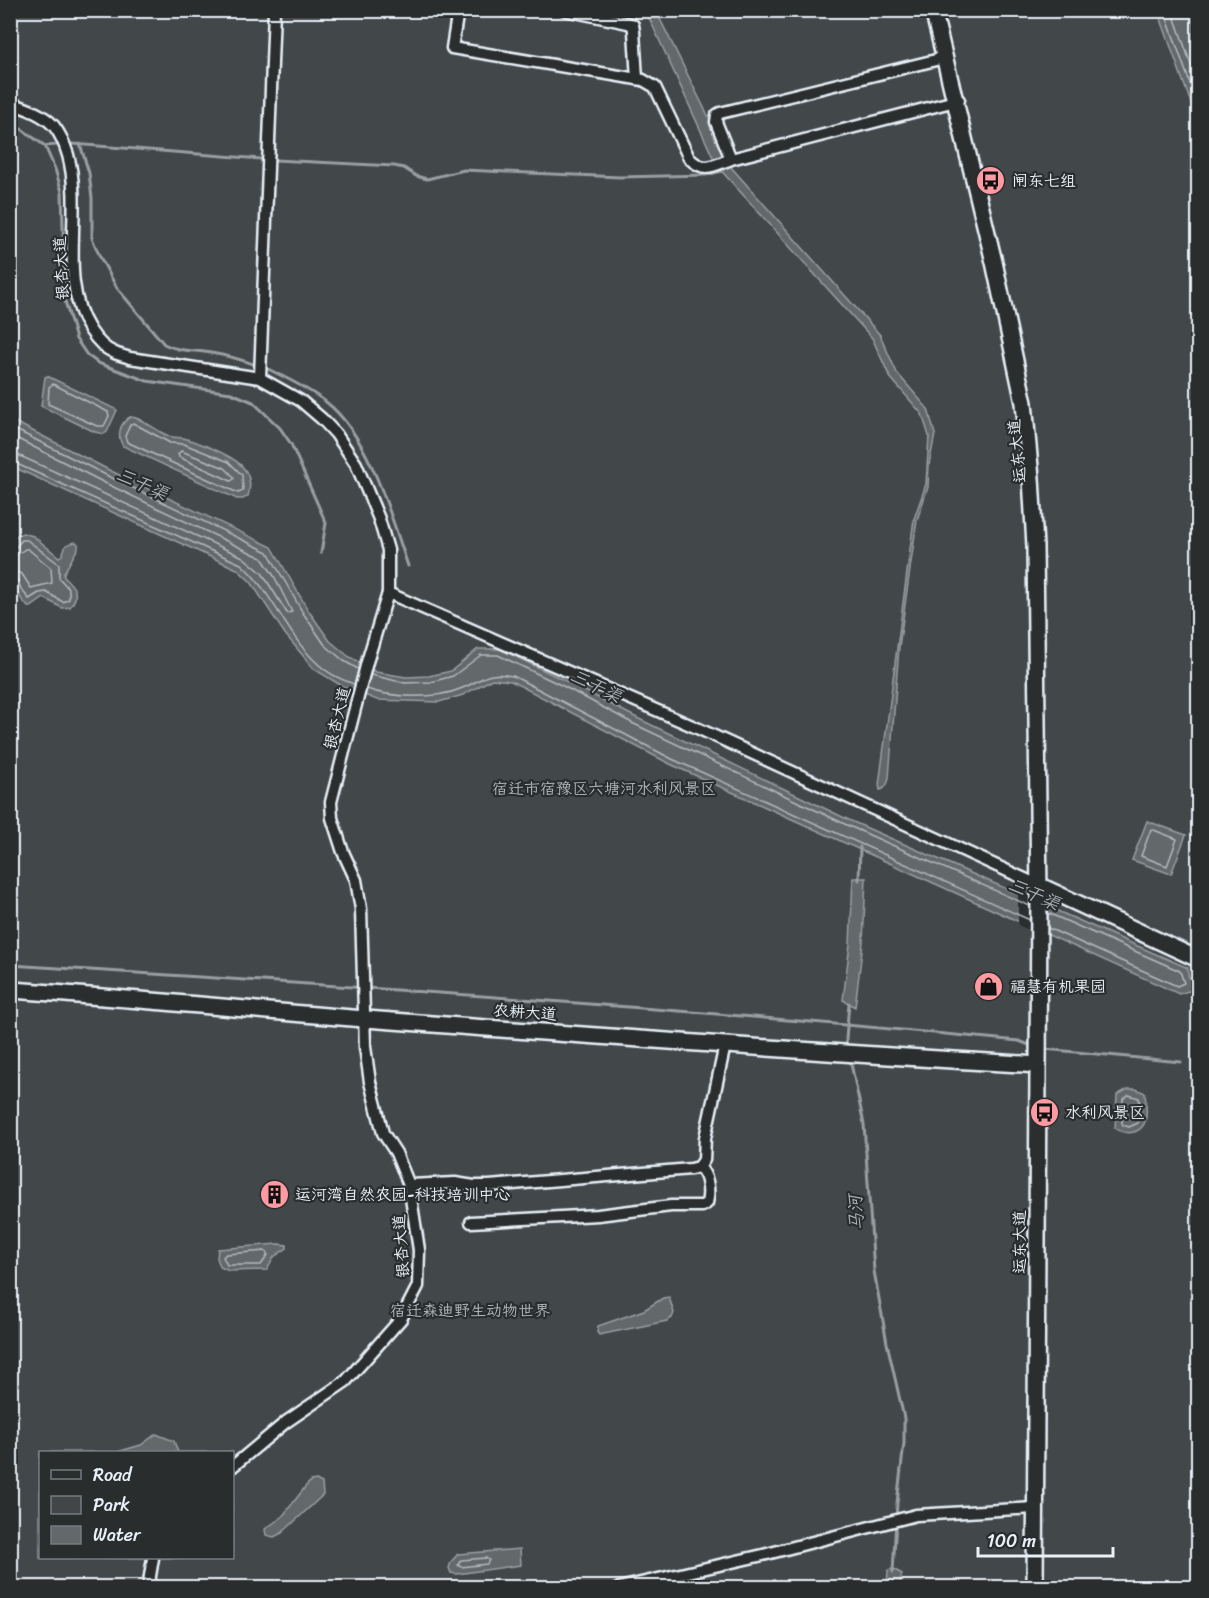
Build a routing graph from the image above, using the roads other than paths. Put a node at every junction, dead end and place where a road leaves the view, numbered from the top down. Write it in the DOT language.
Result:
graph roads {
  1 [pos="274,10"];
  2 [pos="458,10"];
  3 [pos="565,10"];
  4 [pos="933,10"];
  5 [pos="939,10"];
  6 [pos="944,58"];
  7 [pos="637,80"];
  8 [pos="958,101"];
  9 [pos="10,103"];
  10 [pos="730,159"];
  11 [pos="260,378"];
  12 [pos="388,593"];
  13 [pos="1040,890"];
  14 [pos="1198,959"];
  15 [pos="10,990"];
  16 [pos="363,1019"];
  17 [pos="725,1045"];
  18 [pos="1037,1065"];
  19 [pos="699,1167"];
  20 [pos="409,1185"];
  21 [pos="471,1222"];
  22 [pos="234,1465"];
  23 [pos="1035,1508"];
  24 [pos="153,1559"];
  25 [pos="148,1587"];
  26 [pos="618,1587"];
  27 [pos="1035,1587"];
  1 -- 11 [label="street"];
  2 -- 7 [label="street"];
  3 -- 7 [label="street"];
  4 -- 6 [label="main road, 运东大道"];
  5 -- 8 [label="main road, 运东大道"];
  6 -- 8 [label="main road, 运东大道"];
  6 -- 10 [label="street"];
  7 -- 10 [label="street"];
  8 -- 10 [label="street"];
  8 -- 13 [label="main road, 运东大道"];
  9 -- 11 [label="street, 银杏大道"];
  11 -- 12 [label="street, 银杏大道"];
  12 -- 13 [label="street"];
  12 -- 16 [label="street, 银杏大道"];
  13 -- 14 [label="main road"];
  13 -- 18 [label="main road, 运东大道"];
  15 -- 16 [label="main road, 农耕大道"];
  16 -- 17 [label="main road, 农耕大道"];
  16 -- 20 [label="street, 银杏大道"];
  17 -- 18 [label="main road, 农耕大道"];
  17 -- 19 [label="street"];
  18 -- 23 [label="main road, 运东大道"];
  19 -- 20 [label="street"];
  19 -- 21 [label="street"];
  20 -- 22 [label="street, 银杏大道"];
  23 -- 26 [label="street"];
  23 -- 27 [label="main road, 运东大道"];
  24 -- 25 [label="street"];
}
